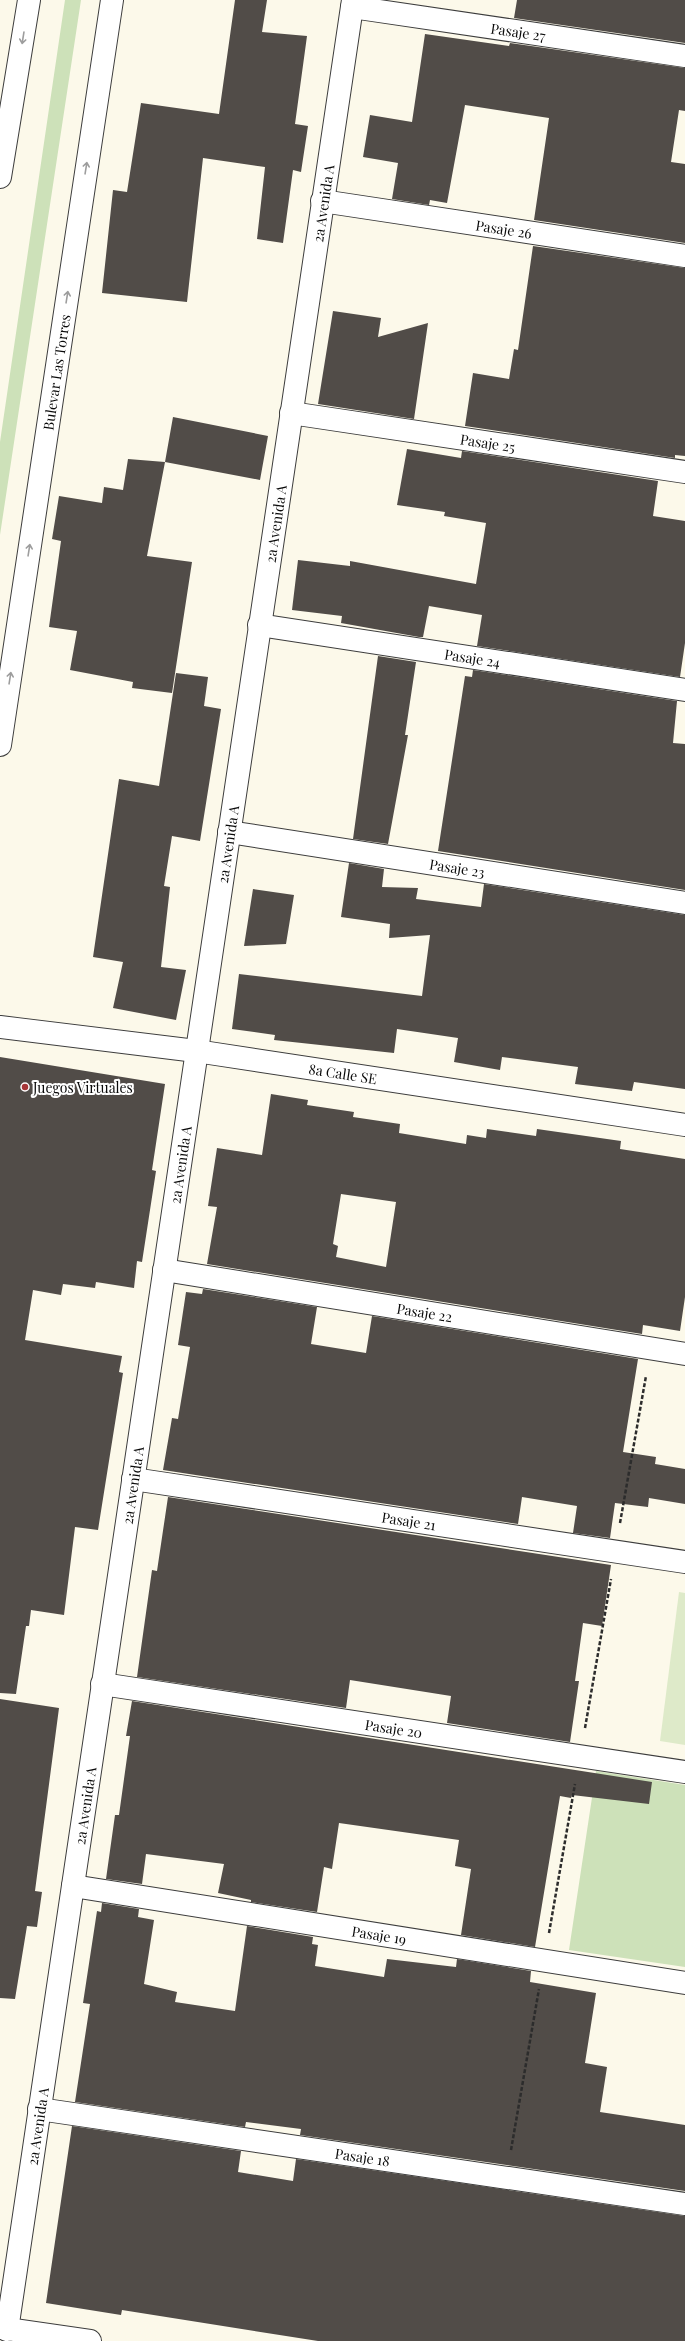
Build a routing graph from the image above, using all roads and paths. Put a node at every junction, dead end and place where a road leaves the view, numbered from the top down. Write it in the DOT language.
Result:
graph roads {
  1 [pos="29,0"];
  2 [pos="112,0"];
  3 [pos="353,3"];
  4 [pos="685,56"];
  5 [pos="0,177"];
  6 [pos="322,201"];
  7 [pos="685,256"];
  8 [pos="291,413"];
  9 [pos="685,472"];
  10 [pos="259,625"];
  11 [pos="685,690"];
  12 [pos="0,745"];
  13 [pos="229,832"];
  14 [pos="685,903"];
  15 [pos="0,1027"];
  16 [pos="196,1051"];
  17 [pos="685,1125"];
  18 [pos="164,1270"];
  19 [pos="685,1354"];
  20 [pos="133,1479"];
  21 [pos="685,1562"];
  22 [pos="102,1684"];
  23 [pos="685,1772"];
  24 [pos="72,1886"];
  25 [pos="685,1983"];
  26 [pos="39,2109"];
  27 [pos="685,2204"];
  28 [pos="4,2329"];
  29 [pos="90,2341"];
  1 -- 5 [label="street, one-way"];
  12 -- 2 [label="street, Bulevar Las Torres, one-way"];
  3 -- 4 [label="street, Pasaje 27"];
  3 -- 6 [label="street, 2a Avenida A"];
  6 -- 7 [label="street, Pasaje 26"];
  6 -- 8 [label="street, 2a Avenida A"];
  8 -- 9 [label="street, Pasaje 25"];
  8 -- 10 [label="street, 2a Avenida A"];
  10 -- 11 [label="street, Pasaje 24"];
  10 -- 13 [label="street, 2a Avenida A"];
  13 -- 14 [label="street, Pasaje 23"];
  13 -- 16 [label="street, 2a Avenida A"];
  15 -- 16 [label="street, 8a Calle SE"];
  16 -- 17 [label="street, 8a Calle SE"];
  16 -- 18 [label="street, 2a Avenida A"];
  18 -- 19 [label="street, Pasaje 22"];
  18 -- 20 [label="street, 2a Avenida A"];
  20 -- 21 [label="street, Pasaje 21"];
  20 -- 22 [label="street, 2a Avenida A"];
  22 -- 23 [label="street, Pasaje 20"];
  22 -- 24 [label="street, 2a Avenida A"];
  24 -- 25 [label="street, Pasaje 19"];
  24 -- 26 [label="street, 2a Avenida A"];
  26 -- 27 [label="street, Pasaje 18"];
  26 -- 28 [label="street, 2a Avenida A"];
  28 -- 29 [label="street"];
}
